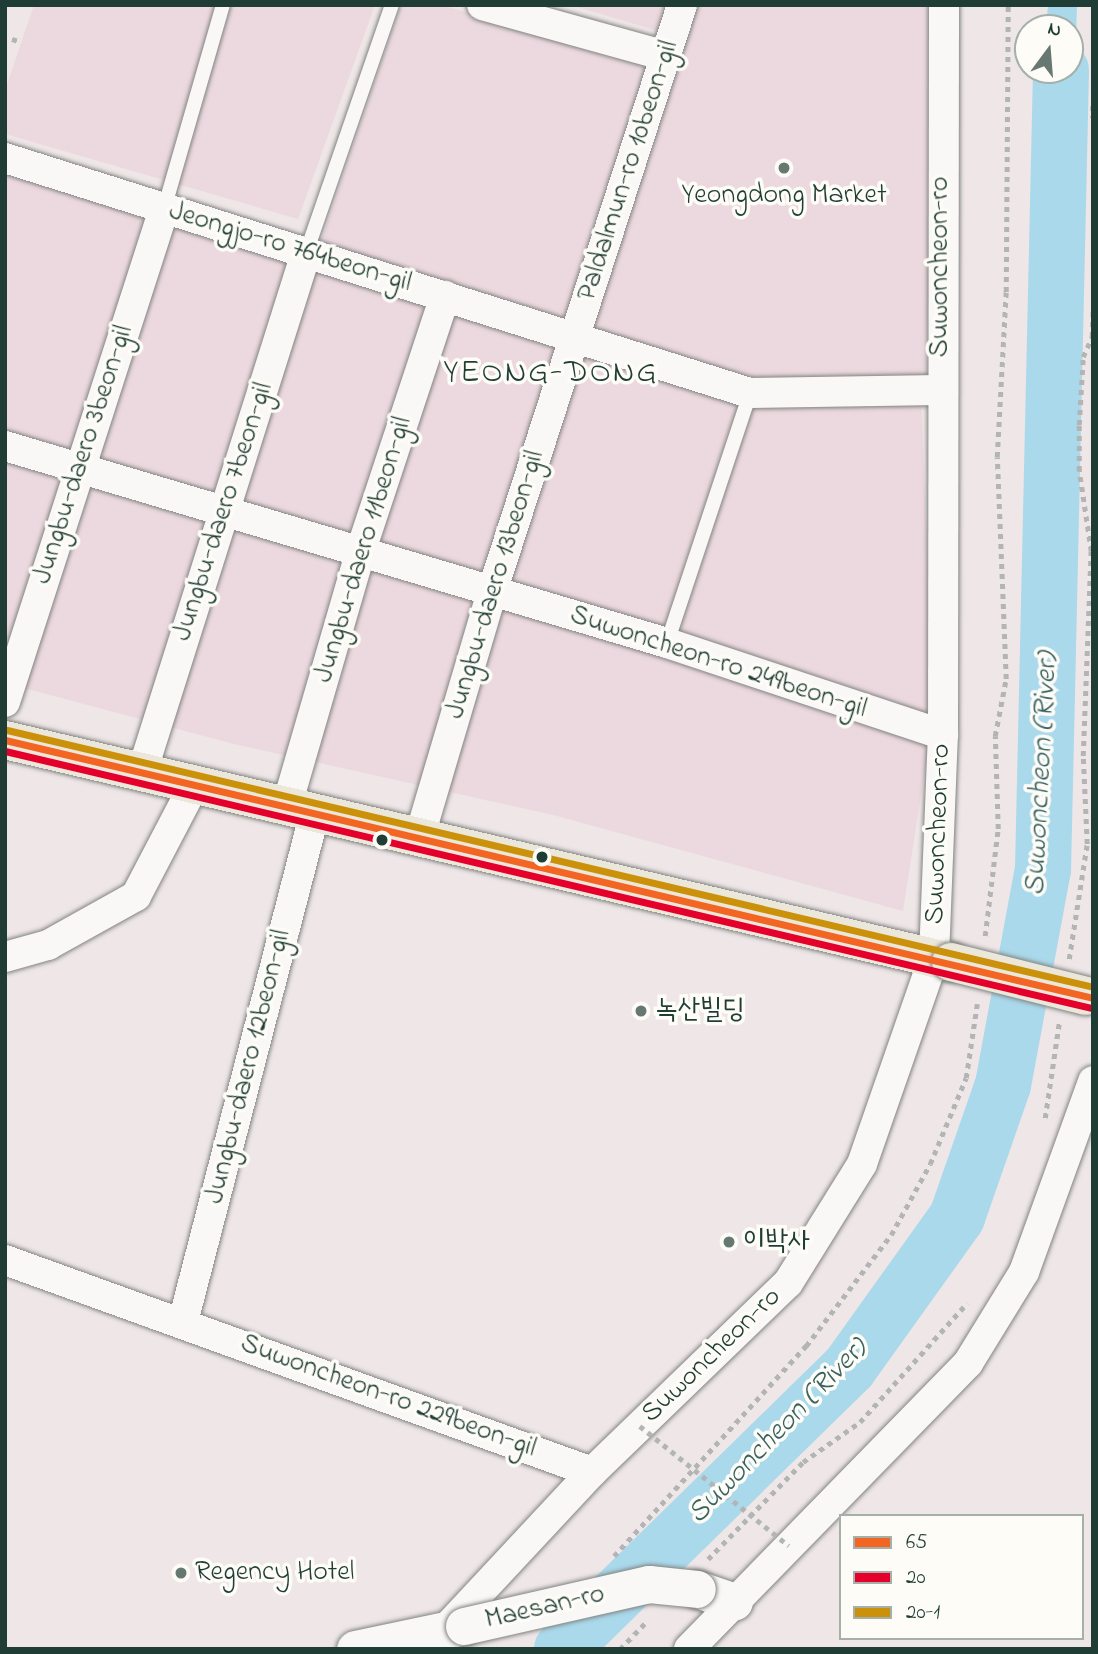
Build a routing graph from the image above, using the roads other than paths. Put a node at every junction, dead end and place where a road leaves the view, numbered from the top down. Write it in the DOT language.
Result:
graph roads {
  1 [pos="223,5"];
  2 [pos="392,5"];
  3 [pos="482,5"];
  4 [pos="682,5"];
  5 [pos="944,5"];
  6 [pos="666,56"];
  7 [pos="5,159"];
  8 [pos="164,209"];
  9 [pos="306,253"];
  10 [pos="444,296"];
  11 [pos="576,337"];
  12 [pos="940,390"];
  13 [pos="750,393"];
  14 [pos="5,446"];
  15 [pos="80,468"];
  16 [pos="224,512"];
  17 [pos="360,553"];
  18 [pos="492,593"];
  19 [pos="667,643"];
  20 [pos="5,702"];
  21 [pos="943,735"];
  22 [pos="5,740"];
  23 [pos="142,772"];
  24 [pos="194,785"];
  25 [pos="301,808"];
  26 [pos="420,835"];
  27 [pos="5,957"];
  28 [pos="942,959"];
  29 [pos="1077,993"];
  30 [pos="1093,1081"];
  31 [pos="5,1260"];
  32 [pos="183,1322"];
  33 [pos="592,1472"];
  34 [pos="734,1602"];
  35 [pos="445,1635"];
  36 [pos="355,1649"];
  37 [pos="689,1649"];
  1 -- 8 [label="lane"];
  2 -- 9 [label="lane"];
  3 -- 6 [label="street"];
  4 -- 6 [label="street, Paldalmun-ro 10beon-gil"];
  5 -- 12 [label="street, Suwoncheon-ro"];
  6 -- 11 [label="street, Paldalmun-ro 10beon-gil"];
  7 -- 8 [label="street, Jeongjo-ro 764beon-gil"];
  8 -- 9 [label="street, Jeongjo-ro 764beon-gil"];
  8 -- 15 [label="street, Jungbu-daero 3beon-gil"];
  9 -- 10 [label="street, Jeongjo-ro 764beon-gil"];
  9 -- 16 [label="street, Jungbu-daero 7beon-gil"];
  10 -- 11 [label="street, Jeongjo-ro 764beon-gil"];
  10 -- 17 [label="street, Jungbu-daero 11beon-gil"];
  11 -- 13 [label="street, Jeongjo-ro 764beon-gil"];
  11 -- 18 [label="street, Jungbu-daero 13beon-gil"];
  12 -- 13 [label="street, Jeongjo-ro 764beon-gil"];
  12 -- 21 [label="street, Suwoncheon-ro"];
  13 -- 19 [label="lane"];
  14 -- 15 [label="street, Suwoncheon-ro 249beon-gil"];
  15 -- 16 [label="street, Suwoncheon-ro 249beon-gil"];
  15 -- 20 [label="street, Jungbu-daero 3beon-gil"];
  16 -- 17 [label="street, Suwoncheon-ro 249beon-gil"];
  16 -- 23 [label="street, Jungbu-daero 7beon-gil"];
  17 -- 18 [label="street, Suwoncheon-ro 249beon-gil"];
  17 -- 25 [label="street, Jungbu-daero 11beon-gil"];
  18 -- 19 [label="street, Suwoncheon-ro 249beon-gil"];
  18 -- 26 [label="street, Jungbu-daero 13beon-gil"];
  19 -- 21 [label="street, Suwoncheon-ro 249beon-gil"];
  21 -- 28 [label="street, Suwoncheon-ro"];
  22 -- 23 [label="main road"];
  23 -- 24 [label="main road"];
  24 -- 25 [label="main road"];
  24 -- 27 [label="street"];
  25 -- 26 [label="main road"];
  25 -- 32 [label="street, Jungbu-daero 12beon-gil"];
  26 -- 28 [label="main road"];
  28 -- 29 [label="main road, bridge"];
  28 -- 33 [label="street, Suwoncheon-ro"];
  30 -- 34 [label="street"];
  31 -- 32 [label="street, Suwoncheon-ro 229beon-gil"];
  32 -- 33 [label="street, Suwoncheon-ro 229beon-gil"];
  33 -- 35 [label="street, Suwoncheon-ro"];
  34 -- 35 [label="street, Maesan-ro, bridge"];
  34 -- 37 [label="street"];
  35 -- 36 [label="street, Maesan-ro"];
}
